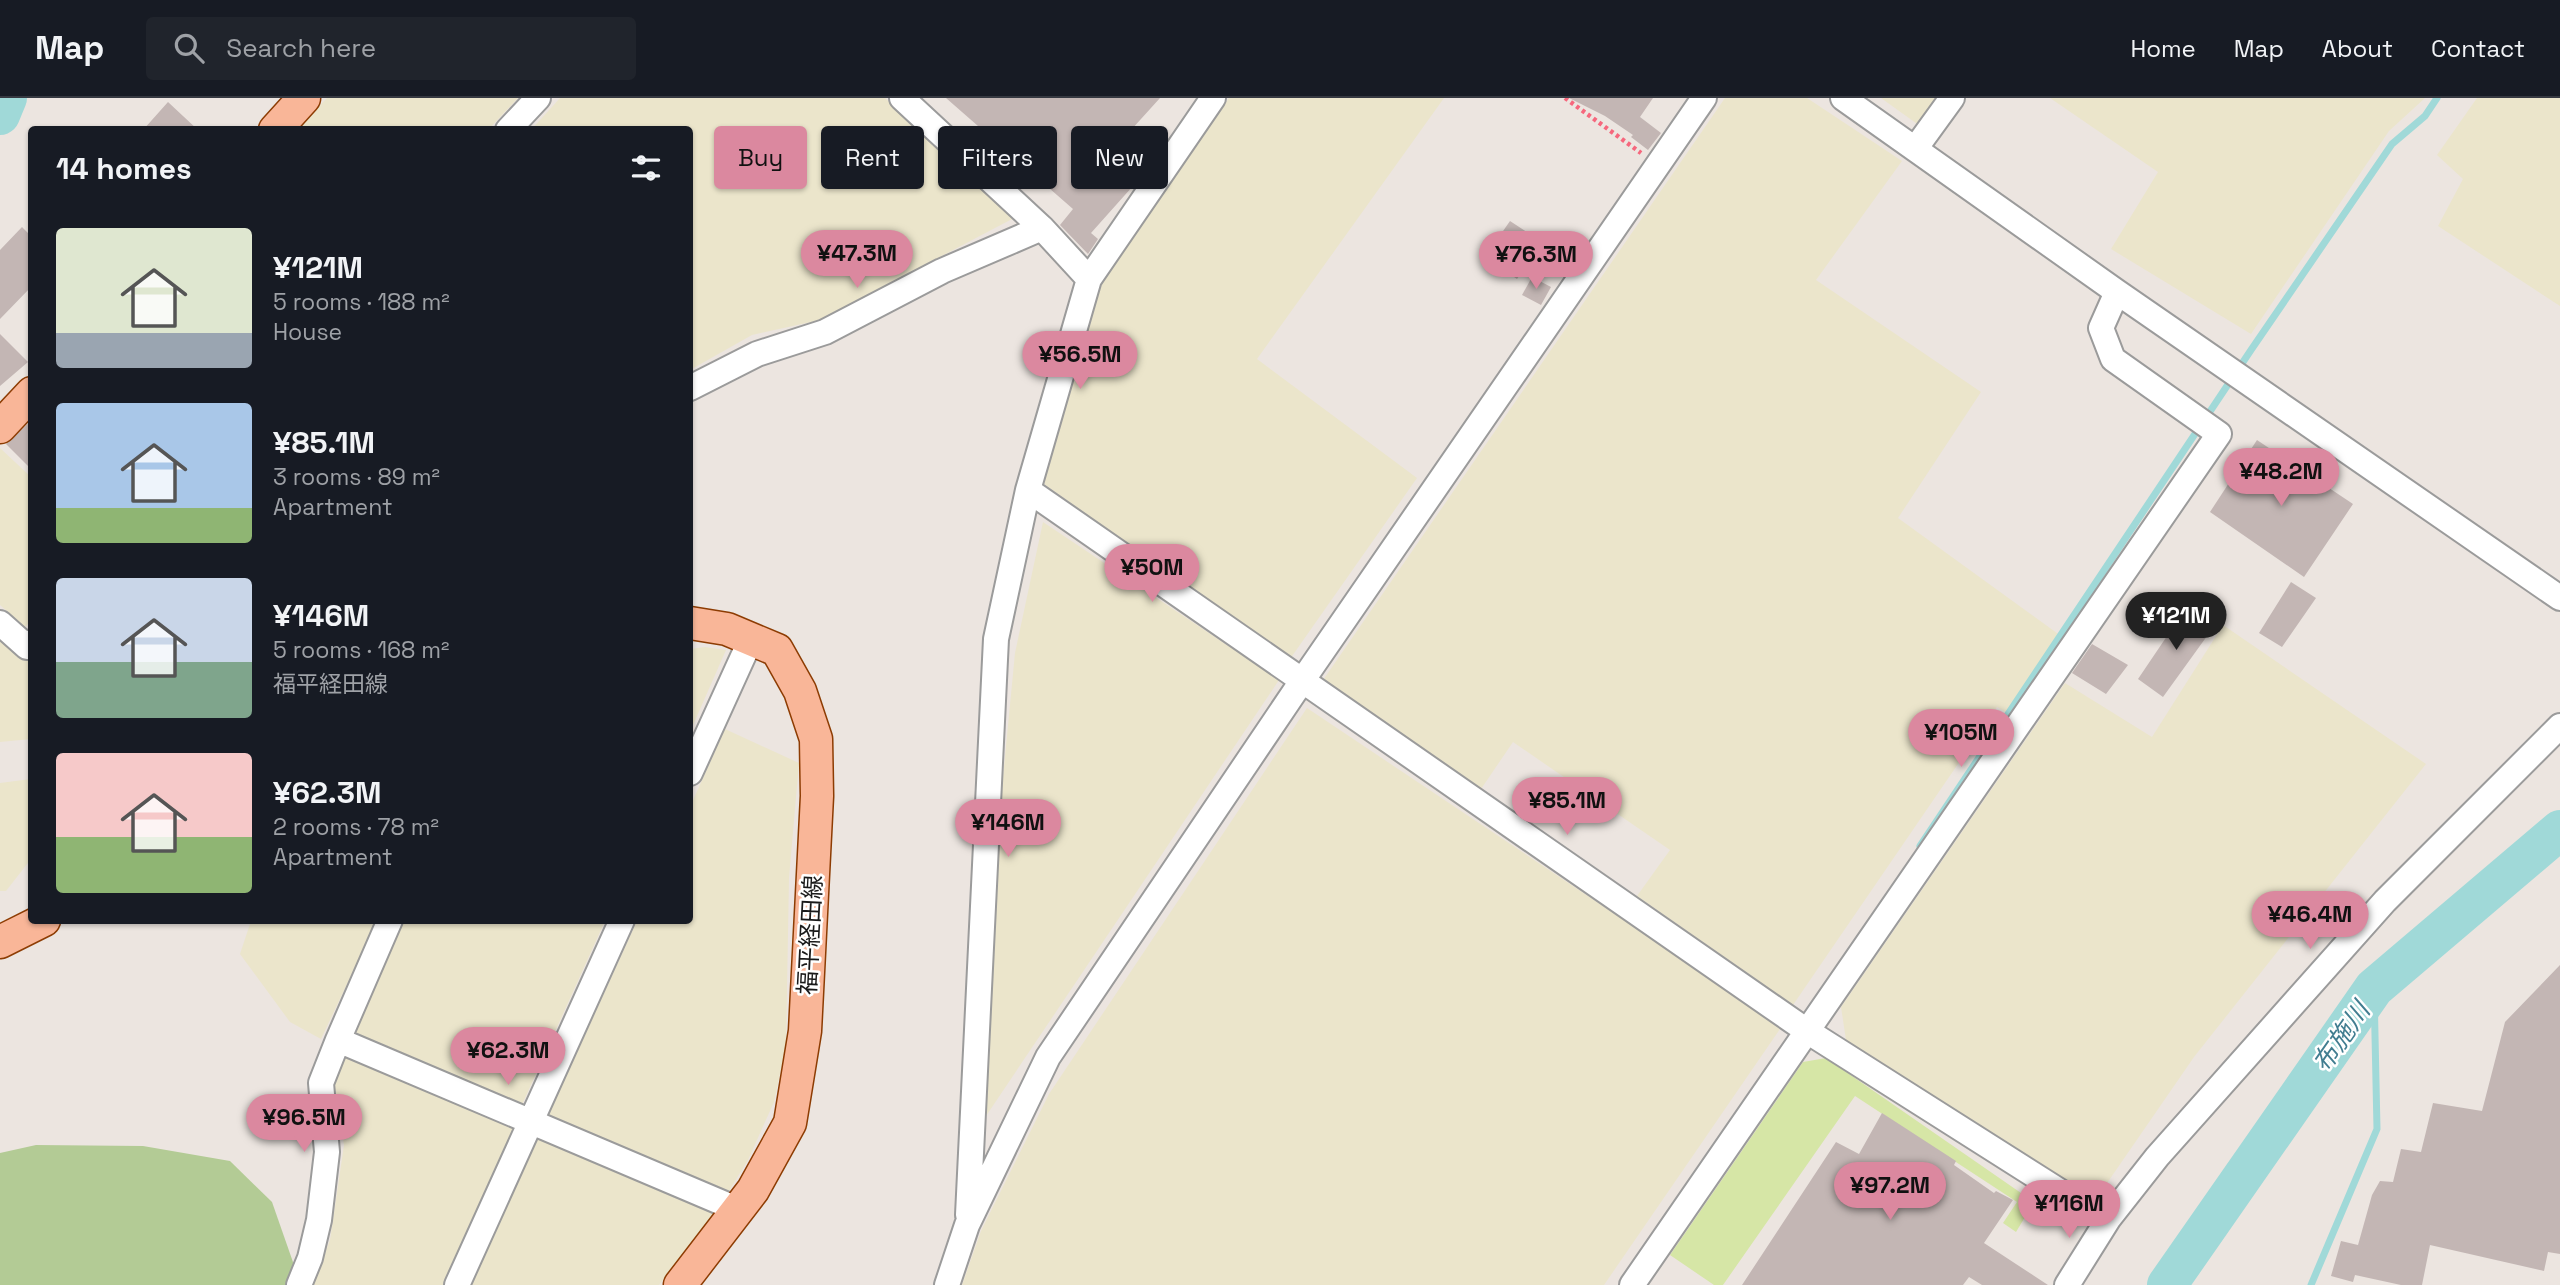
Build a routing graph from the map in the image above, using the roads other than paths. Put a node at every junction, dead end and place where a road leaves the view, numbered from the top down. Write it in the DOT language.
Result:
graph roads {
  1 [pos="304,98"];
  2 [pos="538,98"];
  3 [pos="902,98"];
  4 [pos="1213,98"];
  5 [pos="1704,98"];
  6 [pos="1843,98"];
  7 [pos="1952,98"];
  8 [pos="279,126"];
  9 [pos="512,126"];
  10 [pos="1915,149"];
  11 [pos="1042,228"];
  12 [pos="1089,279"];
  13 [pos="2117,292"];
  14 [pos="693,386"];
  15 [pos="28,397"];
  16 [pos="0,427"];
  17 [pos="1028,490"];
  18 [pos="2560,598"];
  19 [pos="0,623"];
  20 [pos="693,623"];
  21 [pos="751,639"];
  22 [pos="28,646"];
  23 [pos="1302,681"];
  24 [pos="2560,726"];
  25 [pos="693,766"];
  26 [pos="36,924"];
  27 [pos="388,924"];
  28 [pos="620,924"];
  29 [pos="0,942"];
  30 [pos="1807,1031"];
  31 [pos="338,1040"];
  32 [pos="530,1121"];
  33 [pos="739,1210"];
  34 [pos="2109,1219"];
  35 [pos="967,1225"];
  36 [pos="299,1285"];
  37 [pos="457,1285"];
  38 [pos="680,1285"];
  39 [pos="947,1285"];
  40 [pos="1632,1285"];
  41 [pos="2067,1285"];
  1 -- 8 [label="main road"];
  2 -- 9 [label="street"];
  3 -- 11 [label="street"];
  4 -- 12 [label="street"];
  5 -- 23 [label="street"];
  6 -- 10 [label="street"];
  7 -- 10 [label="street"];
  10 -- 13 [label="street"];
  11 -- 12 [label="street"];
  11 -- 14 [label="street"];
  12 -- 17 [label="street"];
  13 -- 18 [label="street"];
  13 -- 30 [label="street"];
  15 -- 16 [label="main road"];
  17 -- 23 [label="street"];
  17 -- 35 [label="street"];
  19 -- 22 [label="street"];
  20 -- 21 [label="main road, 福平経田線"];
  21 -- 25 [label="street"];
  21 -- 33 [label="main road, 福平経田線"];
  23 -- 30 [label="street"];
  23 -- 35 [label="street"];
  24 -- 34 [label="street"];
  26 -- 29 [label="main road"];
  27 -- 31 [label="street"];
  28 -- 32 [label="street"];
  30 -- 34 [label="street"];
  30 -- 40 [label="street"];
  31 -- 32 [label="street"];
  31 -- 36 [label="street"];
  32 -- 33 [label="street"];
  32 -- 37 [label="street"];
  33 -- 38 [label="main road, 福平経田線"];
  34 -- 41 [label="street"];
  35 -- 39 [label="street"];
}
